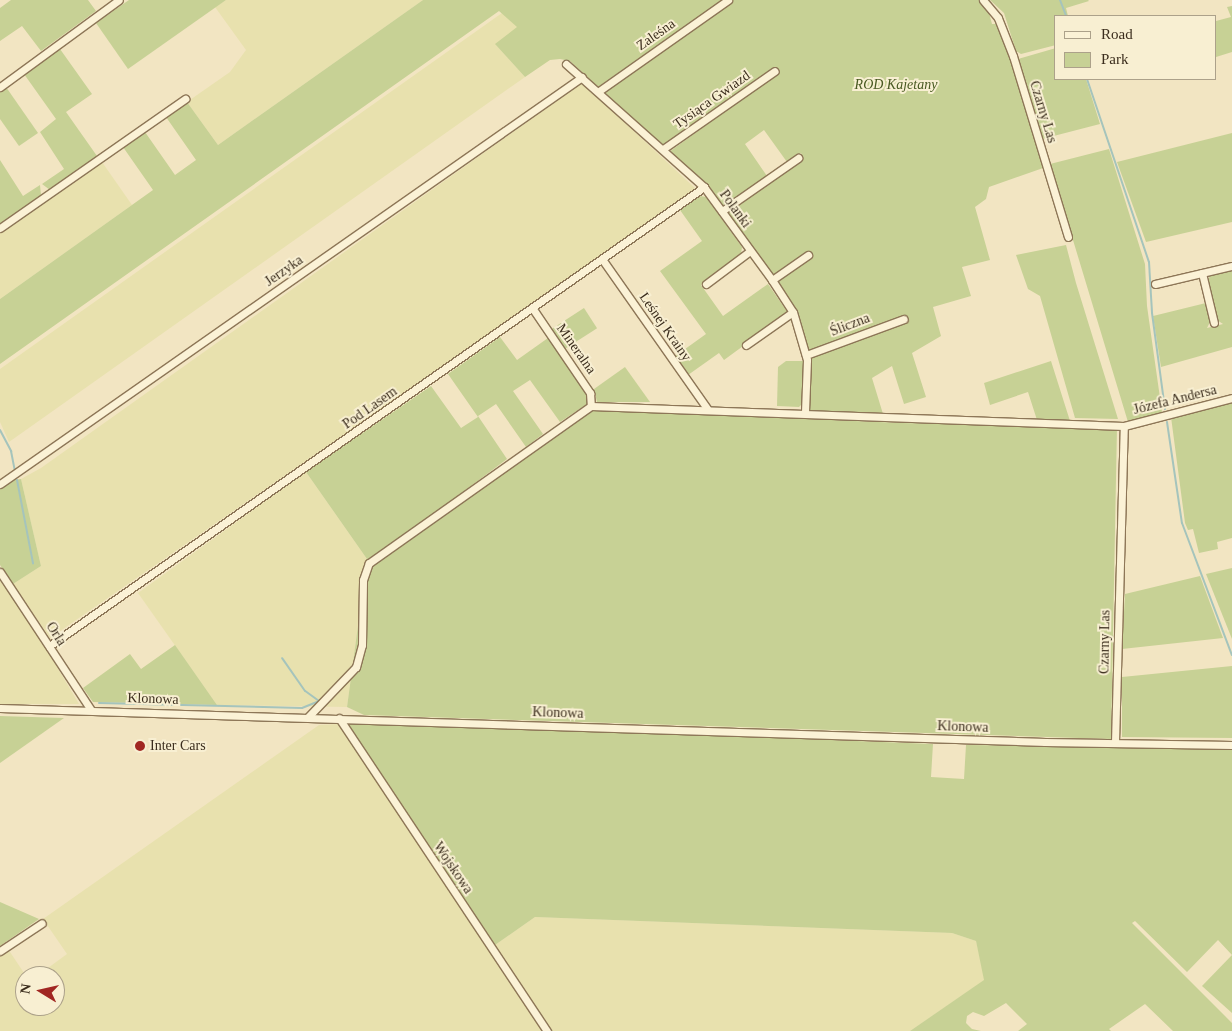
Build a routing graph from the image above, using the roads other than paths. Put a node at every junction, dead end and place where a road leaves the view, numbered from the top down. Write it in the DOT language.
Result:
graph roads {
  1 [pos="119,0"];
  2 [pos="728,0"];
  3 [pos="983,0"];
  4 [pos="566,64"];
  5 [pos="775,71"];
  6 [pos="582,77"];
  7 [pos="0,87"];
  8 [pos="599,91"];
  9 [pos="185,99"];
  10 [pos="663,149"];
  11 [pos="798,158"];
  12 [pos="704,187"];
  13 [pos="722,211"];
  14 [pos="0,228"];
  15 [pos="1068,237"];
  16 [pos="750,251"];
  17 [pos="808,255"];
  18 [pos="602,260"];
  19 [pos="1232,266"];
  20 [pos="1202,273"];
  21 [pos="772,280"];
  22 [pos="706,284"];
  23 [pos="1155,284"];
  24 [pos="533,309"];
  25 [pos="793,312"];
  26 [pos="904,318"];
  27 [pos="1214,323"];
  28 [pos="746,345"];
  29 [pos="806,355"];
  30 [pos="1232,398"];
  31 [pos="591,406"];
  32 [pos="708,410"];
  33 [pos="804,413"];
  34 [pos="1124,426"];
  35 [pos="0,484"];
  36 [pos="0,572"];
  37 [pos="49,646"];
  38 [pos="0,708"];
  39 [pos="91,710"];
  40 [pos="308,717"];
  41 [pos="339,718"];
  42 [pos="1115,742"];
  43 [pos="1232,745"];
  44 [pos="42,923"];
  45 [pos="0,951"];
  46 [pos="547,1031"];
  1 -- 7 [label="street"];
  2 -- 8 [label="street, Zaleśna"];
  3 -- 15 [label="street, Czarny Las"];
  4 -- 6 [label="street, Polanki"];
  5 -- 10 [label="street, Tysiąca Gwiazd"];
  6 -- 8 [label="street, Polanki"];
  6 -- 35 [label="street, Jerzyka"];
  8 -- 10 [label="street, Polanki"];
  9 -- 14 [label="street"];
  10 -- 12 [label="street, Polanki"];
  11 -- 13 [label="street"];
  12 -- 13 [label="street, Polanki"];
  12 -- 18 [label="street, Pod Lasem"];
  13 -- 16 [label="street, Polanki"];
  16 -- 21 [label="street, Polanki"];
  16 -- 22 [label="street"];
  17 -- 21 [label="street"];
  18 -- 24 [label="street, Pod Lasem"];
  18 -- 32 [label="street, Leśnej Krainy"];
  19 -- 20 [label="street"];
  20 -- 23 [label="street"];
  20 -- 27 [label="street"];
  21 -- 25 [label="street, Polanki"];
  24 -- 31 [label="street, Mineralna"];
  24 -- 37 [label="street, Pod Lasem"];
  25 -- 28 [label="street"];
  25 -- 29 [label="street, Polanki"];
  26 -- 29 [label="street, Śliczna"];
  29 -- 33 [label="street, Polanki"];
  30 -- 34 [label="street, Józefa Andersa"];
  31 -- 32 [label="street, Józefa Andersa"];
  31 -- 40 [label="street"];
  32 -- 33 [label="street, Józefa Andersa"];
  33 -- 34 [label="street, Józefa Andersa"];
  34 -- 42 [label="street, Czarny Las"];
  36 -- 37 [label="street, Orla"];
  37 -- 39 [label="street, Orla"];
  38 -- 39 [label="street, Klonowa"];
  39 -- 40 [label="street, Klonowa"];
  40 -- 41 [label="street, Klonowa"];
  41 -- 42 [label="street, Klonowa"];
  41 -- 46 [label="street, Wojskowa"];
  42 -- 43 [label="street"];
  44 -- 45 [label="street"];
}
